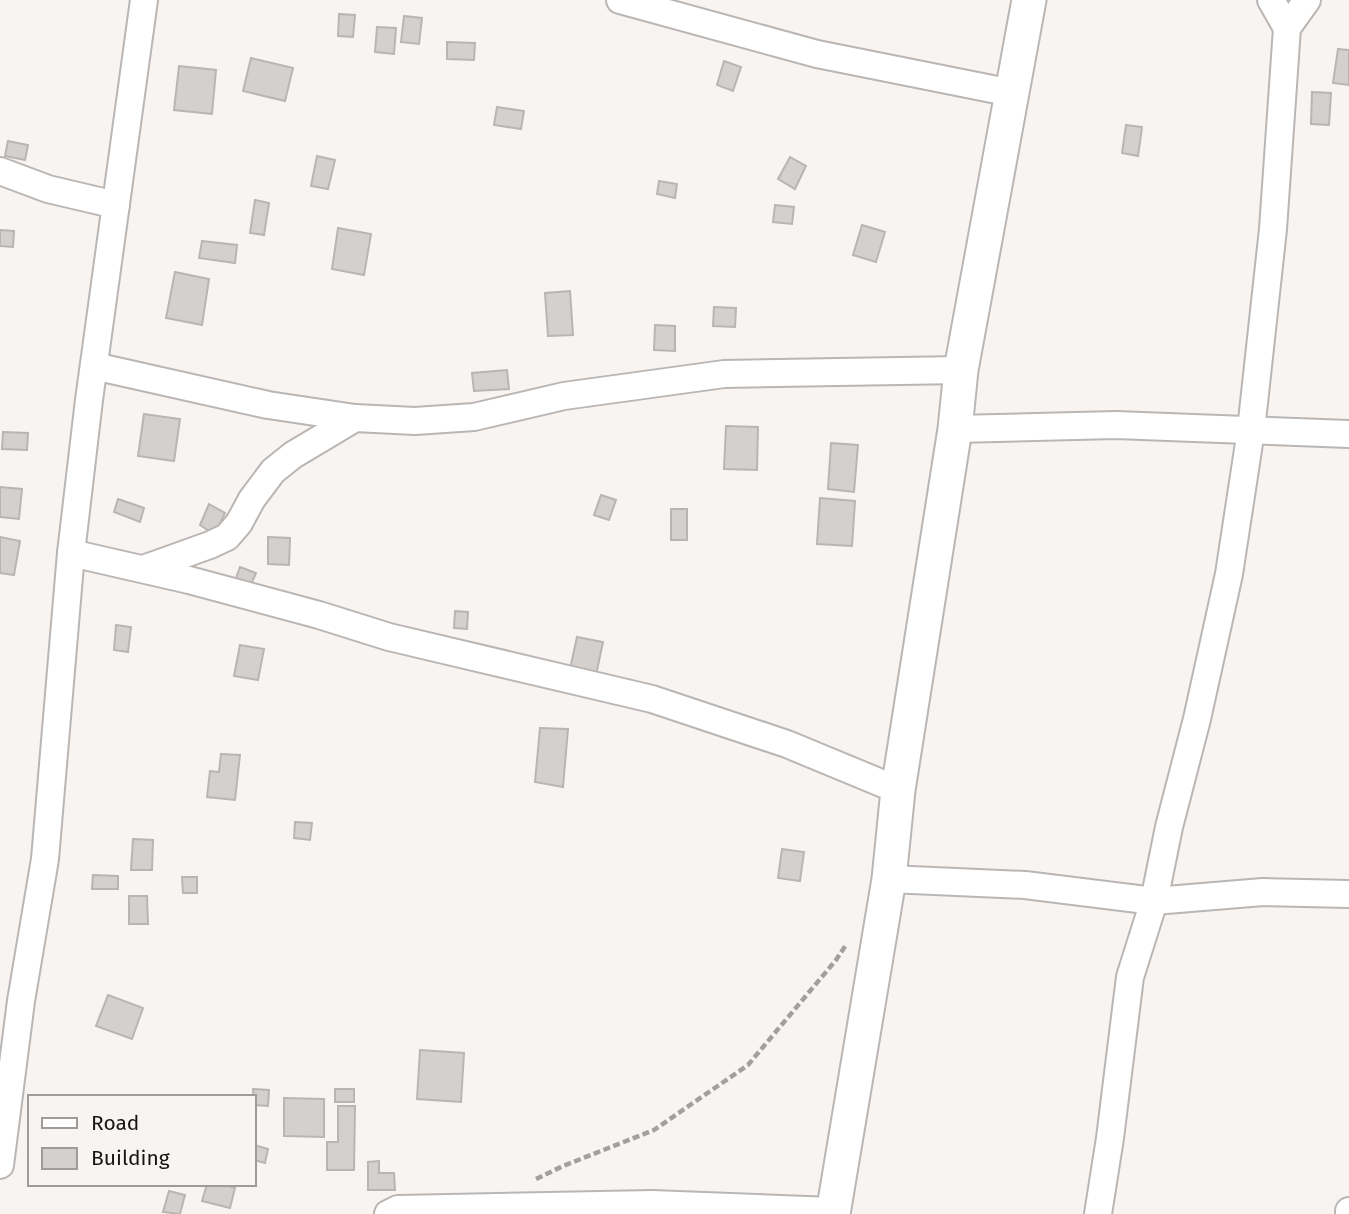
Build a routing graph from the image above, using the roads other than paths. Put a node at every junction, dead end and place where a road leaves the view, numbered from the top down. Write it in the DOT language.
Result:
graph roads {
  1 [pos="144,0"];
  2 [pos="620,0"];
  3 [pos="1030,0"];
  4 [pos="1270,0"];
  5 [pos="1307,0"];
  6 [pos="1287,28"];
  7 [pos="1012,93"];
  8 [pos="0,171"];
  9 [pos="116,205"];
  10 [pos="94,366"];
  11 [pos="961,370"];
  12 [pos="355,418"];
  13 [pos="955,429"];
  14 [pos="1251,430"];
  15 [pos="1349,434"];
  16 [pos="71,553"];
  17 [pos="143,569"];
  18 [pos="898,790"];
  19 [pos="889,879"];
  20 [pos="1349,894"];
  21 [pos="1154,901"];
  22 [pos="0,1165"];
  23 [pos="833,1212"];
  24 [pos="388,1214"];
  25 [pos="1098,1214"];
  1 -- 9 [label="street"];
  2 -- 7 [label="street"];
  3 -- 7 [label="street"];
  4 -- 6 [label="street"];
  5 -- 6 [label="street"];
  6 -- 14 [label="street"];
  7 -- 11 [label="street"];
  8 -- 9 [label="street"];
  9 -- 10 [label="street"];
  10 -- 12 [label="street"];
  10 -- 16 [label="street"];
  11 -- 12 [label="street"];
  11 -- 13 [label="street"];
  12 -- 17 [label="street"];
  13 -- 14 [label="street"];
  13 -- 18 [label="street"];
  14 -- 15 [label="street"];
  14 -- 21 [label="street"];
  16 -- 17 [label="street"];
  16 -- 22 [label="street"];
  17 -- 18 [label="street"];
  18 -- 19 [label="street"];
  19 -- 21 [label="street"];
  19 -- 23 [label="street"];
  20 -- 21 [label="street"];
  21 -- 25 [label="street"];
  23 -- 24 [label="street"];
}
